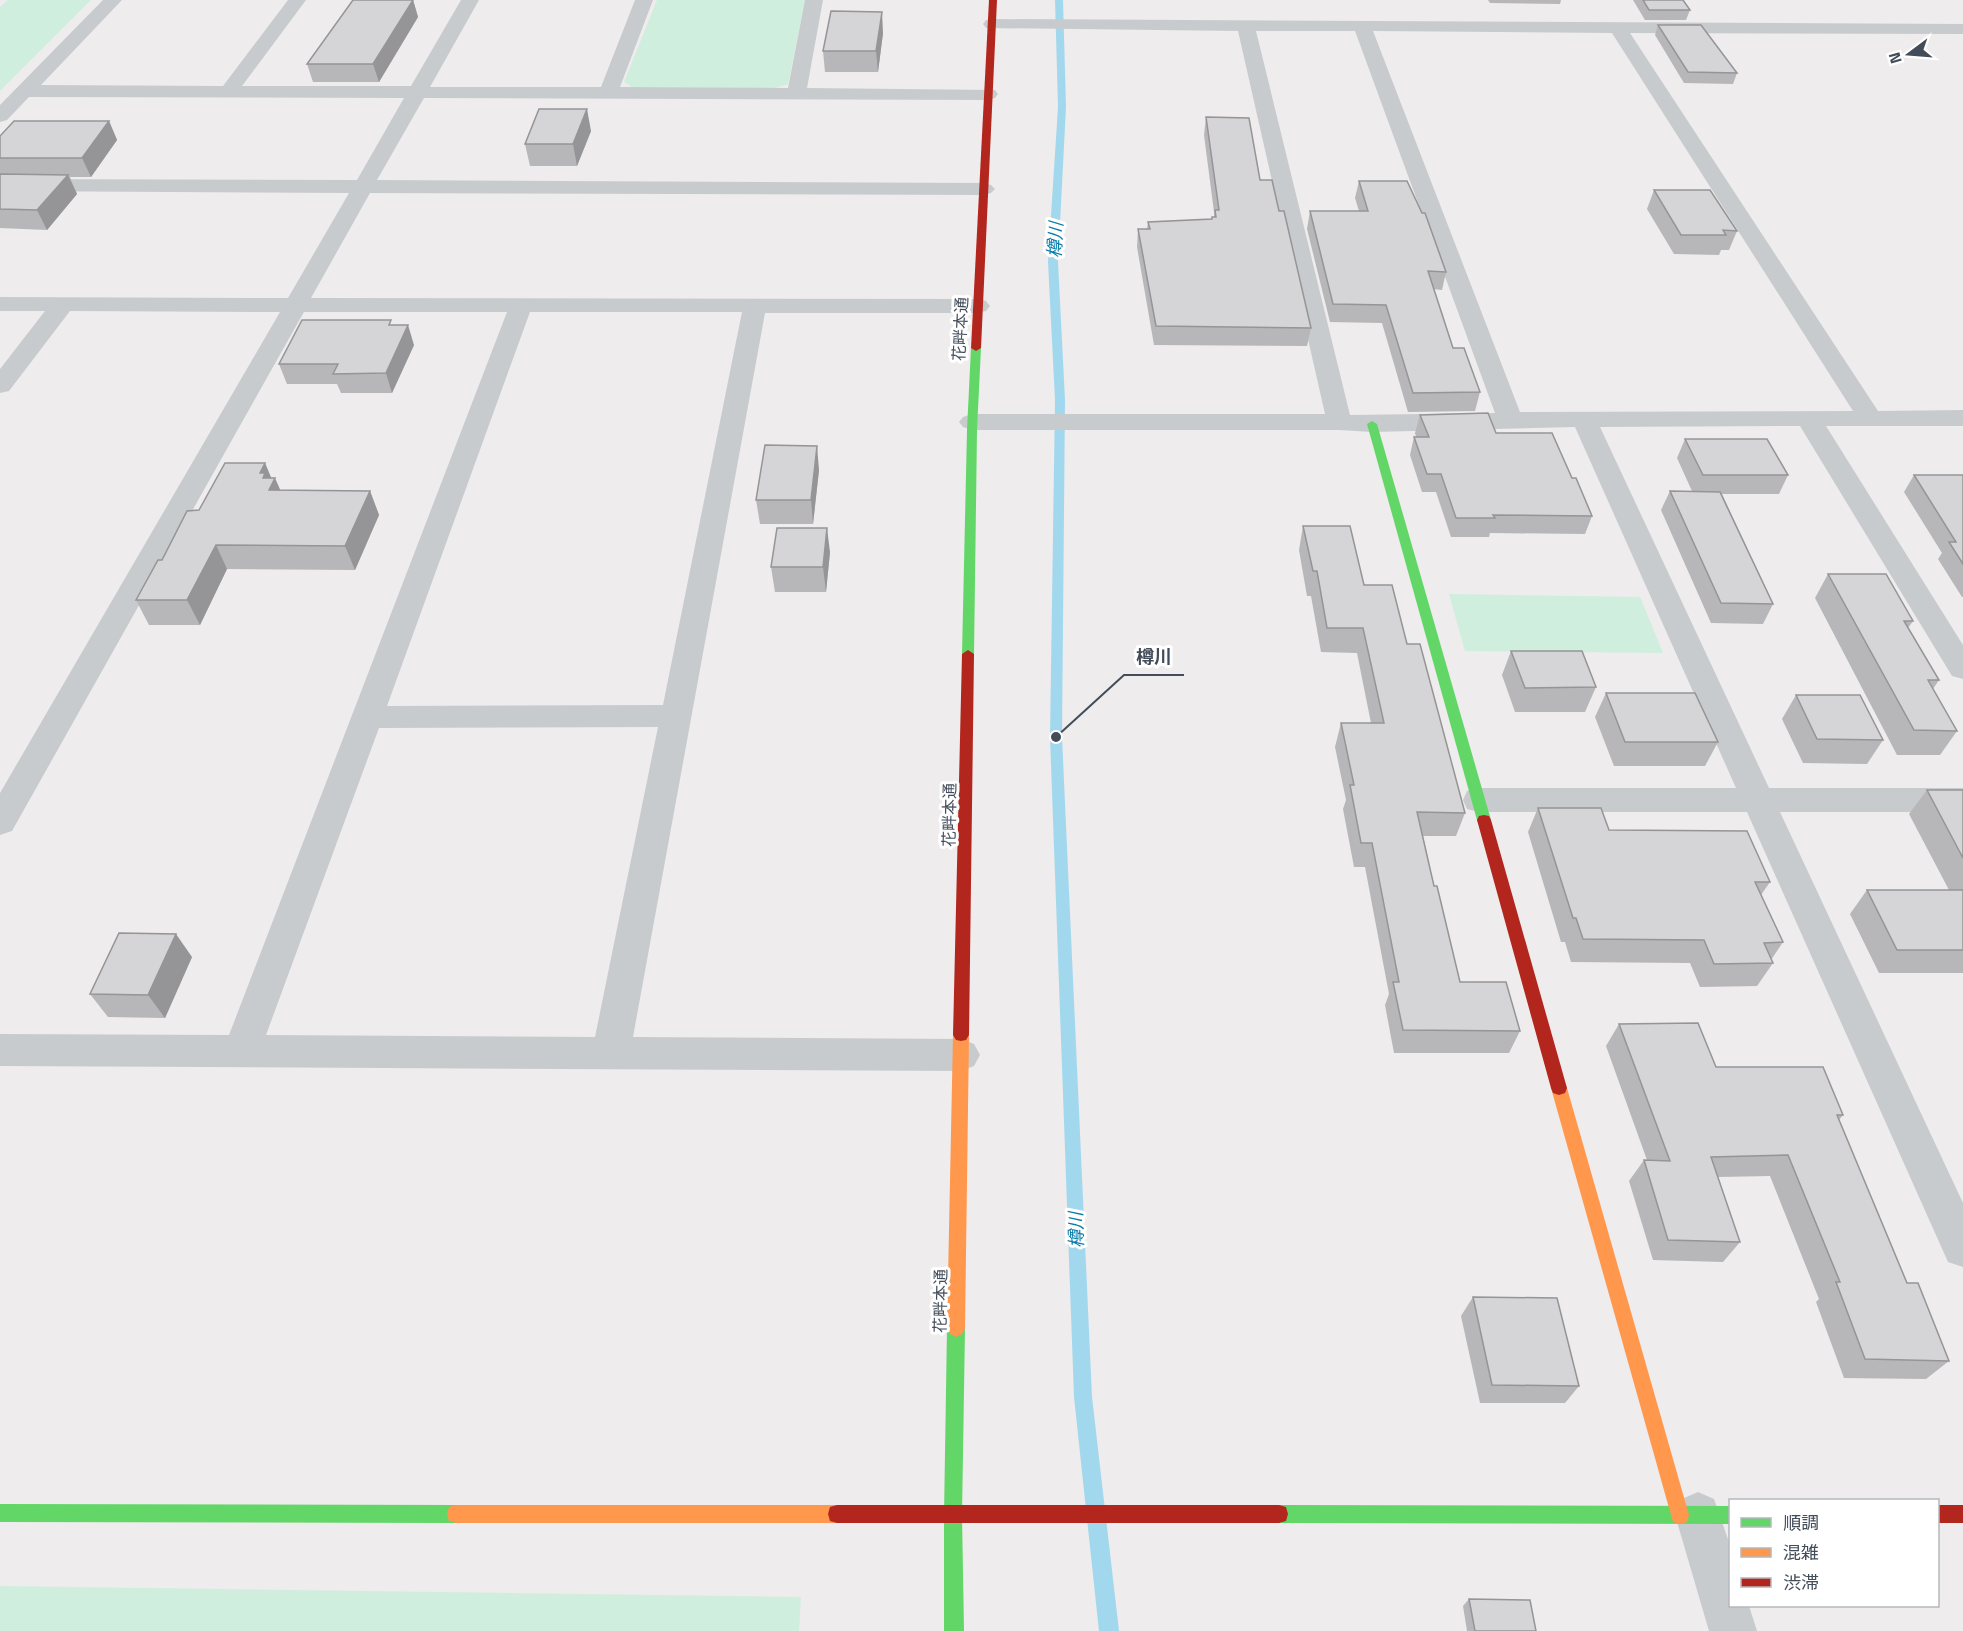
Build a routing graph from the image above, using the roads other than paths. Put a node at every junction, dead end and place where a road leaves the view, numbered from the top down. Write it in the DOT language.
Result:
graph roads {
  1 [pos="113,0"];
  2 [pos="297,0"];
  3 [pos="470,0"];
  4 [pos="644,0"];
  5 [pos="814,0"];
  6 [pos="993,0"];
  7 [pos="992,24"];
  8 [pos="1246,26"];
  9 [pos="1362,26"];
  10 [pos="1617,26"];
  11 [pos="1963,29"];
  12 [pos="25,91"];
  13 [pos="229,91"];
  14 [pos="418,91"];
  15 [pos="609,92"];
  16 [pos="796,93"];
  17 [pos="988,94"];
  18 [pos="0,116"];
  19 [pos="0,185"];
  20 [pos="363,188"];
  21 [pos="984,189"];
  22 [pos="0,304"];
  23 [pos="63,304"];
  24 [pos="295,306"];
  25 [pos="520,306"];
  26 [pos="755,306"];
  27 [pos="978,306"];
  28 [pos="0,386"];
  29 [pos="1808,418"];
  30 [pos="1870,418"];
  31 [pos="1963,418"];
  32 [pos="1510,420"];
  33 [pos="1584,420"];
  34 [pos="972,422"];
  35 [pos="1339,422"];
  36 [pos="1372,424"];
  37 [pos="1963,669"];
  38 [pos="676,716"];
  39 [pos="367,717"];
  40 [pos="1479,800"];
  41 [pos="1758,800"];
  42 [pos="1963,800"];
  43 [pos="0,822"];
  44 [pos="0,1050"];
  45 [pos="242,1051"];
  46 [pos="611,1053"];
  47 [pos="961,1054"];
  48 [pos="1963,1248"];
  49 [pos="0,1513"];
  50 [pos="1939,1514"];
  51 [pos="1963,1514"];
  52 [pos="953,1515"];
  53 [pos="1703,1515"];
  54 [pos="954,1631"];
  55 [pos="1733,1631"];
  1 -- 12 [label="street"];
  2 -- 13 [label="street"];
  3 -- 14 [label="street"];
  4 -- 15 [label="street"];
  5 -- 16 [label="street"];
  6 -- 7 [label="street, 花畔本通"];
  7 -- 8 [label="street"];
  7 -- 17 [label="street, 花畔本通"];
  8 -- 9 [label="street"];
  8 -- 35 [label="street"];
  9 -- 10 [label="street"];
  9 -- 32 [label="street"];
  10 -- 11 [label="street"];
  10 -- 30 [label="street"];
  12 -- 13 [label="street"];
  12 -- 18 [label="street"];
  13 -- 14 [label="street"];
  14 -- 15 [label="street"];
  14 -- 20 [label="street"];
  15 -- 16 [label="street"];
  16 -- 17 [label="street"];
  17 -- 21 [label="street, 花畔本通"];
  19 -- 20 [label="street"];
  20 -- 21 [label="street"];
  20 -- 24 [label="street"];
  21 -- 27 [label="street, 花畔本通"];
  22 -- 23 [label="street"];
  23 -- 24 [label="street"];
  23 -- 28 [label="street"];
  24 -- 25 [label="street"];
  24 -- 43 [label="street"];
  25 -- 26 [label="street"];
  25 -- 39 [label="street"];
  26 -- 27 [label="street"];
  26 -- 38 [label="street"];
  27 -- 34 [label="street, 花畔本通"];
  29 -- 30 [label="street"];
  29 -- 33 [label="street"];
  29 -- 37 [label="street"];
  30 -- 31 [label="street"];
  32 -- 33 [label="street"];
  32 -- 36 [label="street"];
  33 -- 41 [label="street"];
  34 -- 35 [label="street"];
  34 -- 47 [label="street, 花畔本通"];
  35 -- 36 [label="street"];
  36 -- 40 [label="street"];
  38 -- 39 [label="street"];
  38 -- 46 [label="street"];
  39 -- 45 [label="street"];
  40 -- 41 [label="street"];
  40 -- 53 [label="street"];
  41 -- 42 [label="street"];
  41 -- 48 [label="street"];
  44 -- 45 [label="street"];
  45 -- 46 [label="street"];
  46 -- 47 [label="street"];
  47 -- 52 [label="street, 花畔本通"];
  49 -- 52 [label="street"];
  50 -- 51 [label="street"];
  52 -- 53 [label="street"];
  52 -- 54 [label="street, 花畔本通"];
  53 -- 55 [label="street"];
}
